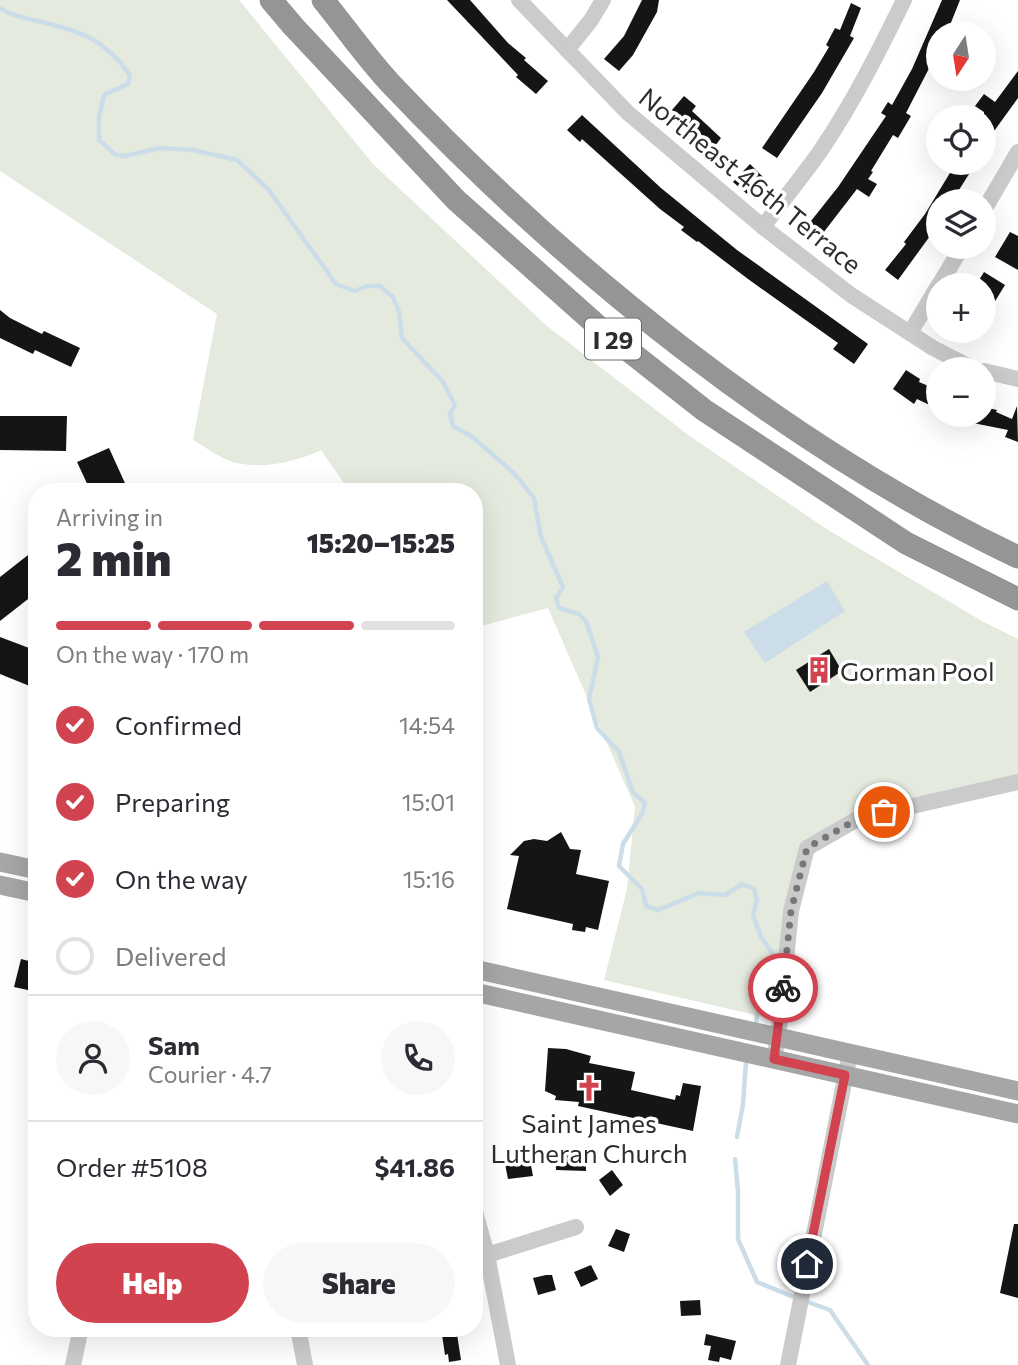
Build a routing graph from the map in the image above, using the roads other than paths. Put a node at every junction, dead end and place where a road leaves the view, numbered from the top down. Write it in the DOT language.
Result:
graph roads {
  1 [pos="271,0"];
  2 [pos="323,0"];
  3 [pos="519,0"];
  4 [pos="603,0"];
  5 [pos="904,0"];
  6 [pos="567,50"];
  7 [pos="1018,152"];
  8 [pos="996,190"];
  9 [pos="763,227"];
  10 [pos="926,306"];
  11 [pos="910,333"];
  12 [pos="953,357"];
  13 [pos="996,374"];
  14 [pos="1018,379"];
  15 [pos="1018,557"];
  16 [pos="1018,599"];
  17 [pos="1018,782"];
  18 [pos="0,862"];
  19 [pos="28,868"];
  20 [pos="0,885"];
  21 [pos="28,892"];
  22 [pos="483,971"];
  23 [pos="483,994"];
  24 [pos="778,1037"];
  25 [pos="850,1053"];
  26 [pos="774,1059"];
  27 [pos="845,1075"];
  28 [pos="1018,1091"];
  29 [pos="1018,1114"];
  30 [pos="576,1227"];
  31 [pos="483,1241"];
  32 [pos="487,1255"];
  33 [pos="79,1337"];
  34 [pos="300,1337"];
  35 [pos="73,1365"];
  36 [pos="305,1365"];
  37 [pos="508,1365"];
  38 [pos="788,1365"];
  1 -- 16 [label="highway, I 29"];
  2 -- 15 [label="highway, I 29"];
  3 -- 6 [label="street, Northeast 46th Terrace"];
  4 -- 6 [label="street"];
  5 -- 9 [label="street"];
  6 -- 9 [label="street, Northeast 46th Terrace"];
  7 -- 8 [label="street"];
  9 -- 11 [label="street, Northeast 46th Terrace"];
  10 -- 11 [label="street"];
  11 -- 12 [label="street, Northeast 46th Terrace"];
  13 -- 14 [label="street"];
  17 -- 24 [label="street"];
  18 -- 19 [label="main road"];
  20 -- 21 [label="main road"];
  22 -- 24 [label="main road"];
  23 -- 26 [label="main road"];
  24 -- 25 [label="main road"];
  24 -- 26 [label="street"];
  25 -- 27 [label="street"];
  25 -- 28 [label="main road"];
  26 -- 27 [label="main road"];
  27 -- 29 [label="main road"];
  27 -- 38 [label="street"];
  30 -- 32 [label="street"];
  31 -- 32 [label="street"];
  32 -- 37 [label="street"];
  33 -- 35 [label="street"];
  34 -- 36 [label="street"];
}
